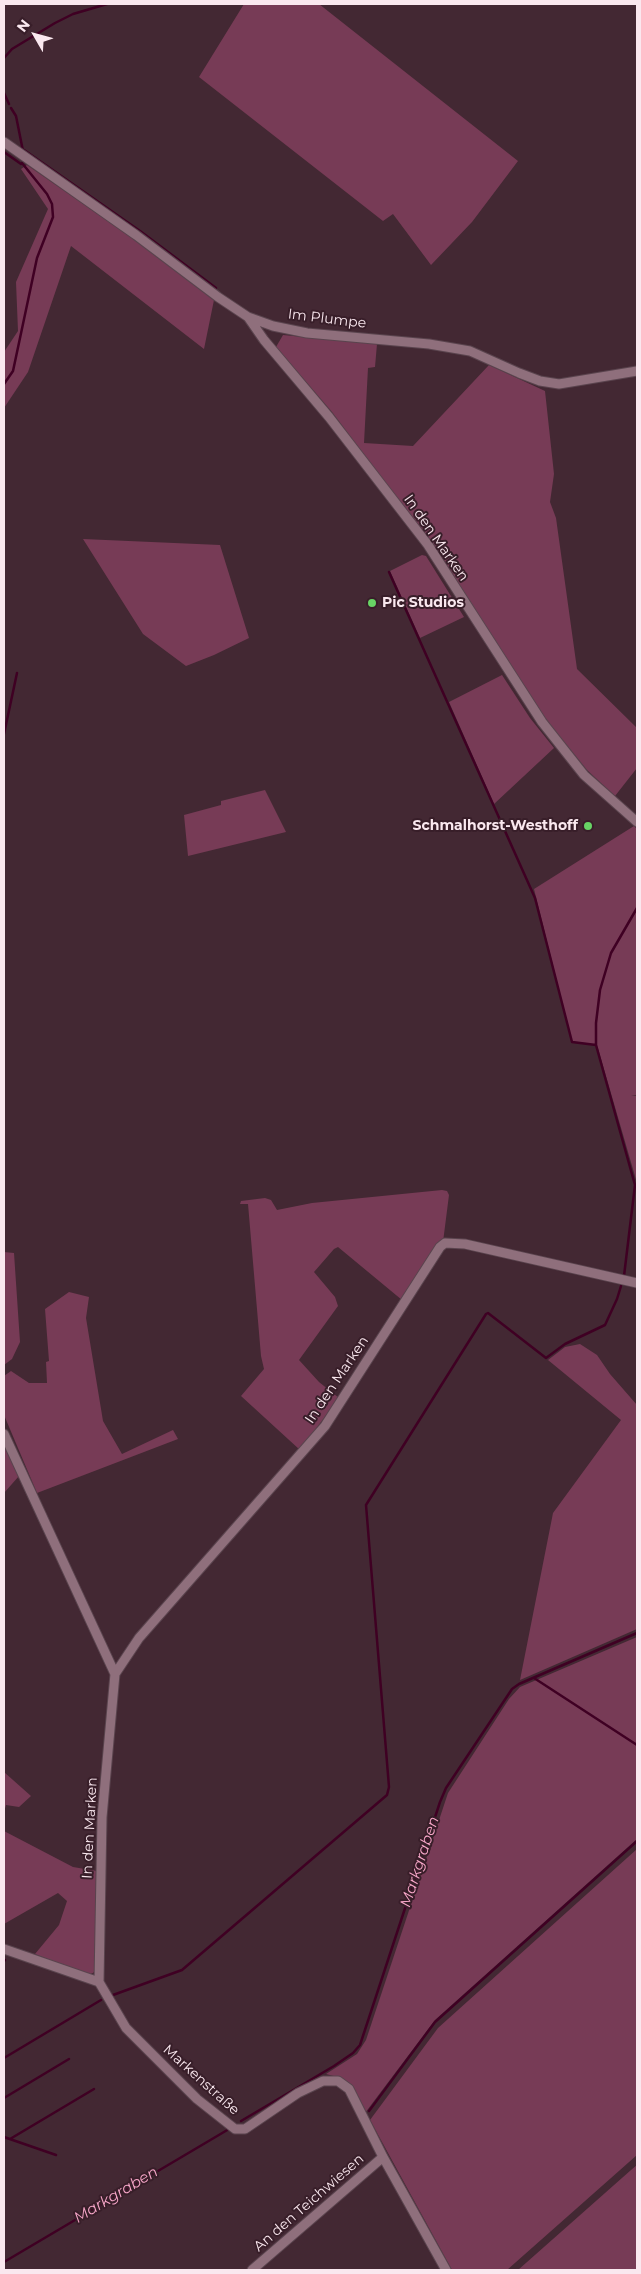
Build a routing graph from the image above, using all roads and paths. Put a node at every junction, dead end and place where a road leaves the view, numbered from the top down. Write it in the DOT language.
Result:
graph roads {
  1 [pos="4,142"];
  2 [pos="248,317"];
  3 [pos="273,326"];
  4 [pos="264,340"];
  5 [pos="637,371"];
  6 [pos="637,822"];
  7 [pos="637,1283"];
  8 [pos="4,1434"];
  9 [pos="115,1674"];
  10 [pos="4,1949"];
  11 [pos="99,1982"];
  12 [pos="383,2157"];
  13 [pos="252,2270"];
  14 [pos="446,2270"];
  1 -- 2 [label="street, Im Plumpe"];
  2 -- 3 [label="street, Im Plumpe"];
  2 -- 4 [label="street, In den Marken"];
  3 -- 4 [label="street"];
  3 -- 5 [label="street, Im Plumpe"];
  4 -- 6 [label="street, In den Marken"];
  7 -- 9 [label="street, In den Marken"];
  8 -- 9 [label="street"];
  9 -- 11 [label="street, In den Marken"];
  10 -- 11 [label="street"];
  11 -- 12 [label="street, Markenstraße"];
  12 -- 13 [label="street, An den Teichwiesen"];
  12 -- 14 [label="street, Markenstraße"];
}
